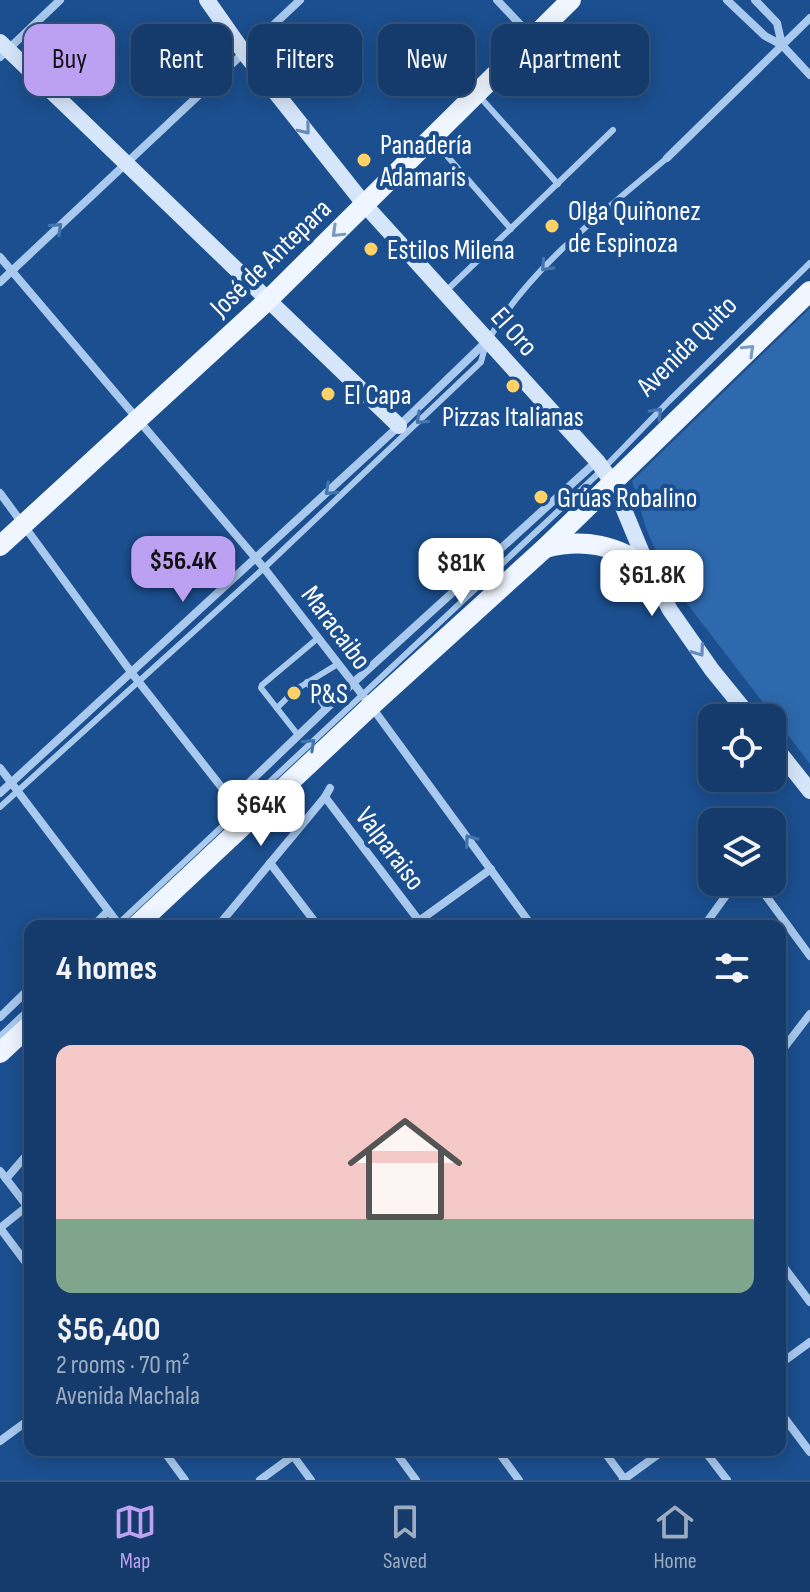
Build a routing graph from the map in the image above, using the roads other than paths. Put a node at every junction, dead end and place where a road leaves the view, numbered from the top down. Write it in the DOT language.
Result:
graph roads {
  1 [pos="60,0"];
  2 [pos="207,0"];
  3 [pos="300,0"];
  4 [pos="497,0"];
  5 [pos="571,0"];
  6 [pos="727,0"];
  7 [pos="755,0"];
  8 [pos="810,18"];
  9 [pos="520,24"];
  10 [pos="547,24"];
  11 [pos="782,45"];
  12 [pos="3,50"];
  13 [pos="245,54"];
  14 [pos="810,75"];
  15 [pos="491,79"];
  16 [pos="476,93"];
  17 [pos="613,130"];
  18 [pos="431,138"];
  19 [pos="667,158"];
  20 [pos="126,164"];
  21 [pos="558,184"];
  22 [pos="365,205"];
  23 [pos="511,229"];
  24 [pos="0,257"];
  25 [pos="810,263"];
  26 [pos="12,270"];
  27 [pos="0,282"];
  28 [pos="810,291"];
  29 [pos="445,292"];
  30 [pos="268,300"];
  31 [pos="488,340"];
  32 [pos="138,420"];
  33 [pos="399,426"];
  34 [pos="605,471"];
  35 [pos="0,493"];
  36 [pos="23,525"];
  37 [pos="0,546"];
  38 [pos="545,548"];
  39 [pos="256,558"];
  40 [pos="264,568"];
  41 [pos="649,570"];
  42 [pos="318,638"];
  43 [pos="338,664"];
  44 [pos="131,672"];
  45 [pos="139,682"];
  46 [pos="353,683"];
  47 [pos="288,697"];
  48 [pos="367,701"];
  49 [pos="740,704"];
  50 [pos="277,708"];
  51 [pos="326,709"];
  52 [pos="298,735"];
  53 [pos="786,761"];
  54 [pos="0,768"];
  55 [pos="11,783"];
  56 [pos="330,788"];
  57 [pos="17,791"];
  58 [pos="810,791"];
  59 [pos="0,793"];
  60 [pos="325,797"];
  61 [pos="231,800"];
  62 [pos="0,807"];
  63 [pos="244,816"];
  64 [pos="270,863"];
  65 [pos="491,869"];
  66 [pos="726,896"];
  67 [pos="766,896"];
  68 [pos="108,911"];
  69 [pos="99,920"];
  70 [pos="118,920"];
  71 [pos="129,920"];
  72 [pos="223,920"];
  73 [pos="313,920"];
  74 [pos="415,920"];
  75 [pos="423,920"];
  76 [pos="528,920"];
  77 [pos="708,920"];
  78 [pos="784,920"];
  79 [pos="786,923"];
  80 [pos="810,956"];
  81 [pos="24,994"];
  82 [pos="24,1014"];
  83 [pos="810,1014"];
  84 [pos="0,1017"];
  85 [pos="24,1031"];
  86 [pos="0,1036"];
  87 [pos="786,1045"];
  88 [pos="0,1053"];
  89 [pos="24,1156"];
  90 [pos="3,1175"];
  91 [pos="24,1199"];
  92 [pos="24,1209"];
  93 [pos="0,1228"];
  94 [pos="24,1260"];
  95 [pos="786,1270"];
  96 [pos="810,1302"];
  97 [pos="810,1342"];
  98 [pos="786,1360"];
  99 [pos="786,1420"];
  100 [pos="24,1423"];
  101 [pos="0,1441"];
  102 [pos="810,1452"];
  103 [pos="167,1456"];
  104 [pos="289,1456"];
  105 [pos="296,1456"];
  106 [pos="398,1456"];
  107 [pos="501,1456"];
  108 [pos="607,1456"];
  109 [pos="656,1456"];
  110 [pos="709,1456"];
  111 [pos="185,1480"];
  112 [pos="260,1480"];
  113 [pos="311,1480"];
  114 [pos="416,1480"];
  115 [pos="519,1480"];
  116 [pos="624,1480"];
  117 [pos="727,1480"];
  1 -- 12 [label="street"];
  2 -- 13 [label="street, El Oro"];
  3 -- 13 [label="street"];
  4 -- 9 [label="street"];
  5 -- 10 [label="main road, José de Antepara"];
  6 -- 11 [label="street"];
  7 -- 11 [label="street"];
  8 -- 11 [label="street"];
  11 -- 14 [label="street"];
  11 -- 19 [label="street"];
  12 -- 20 [label="street"];
  13 -- 20 [label="street"];
  13 -- 22 [label="street, El Oro, one-way"];
  15 -- 16 [label="main road, José de Antepara"];
  16 -- 18 [label="main road, José de Antepara"];
  16 -- 21 [label="lane"];
  17 -- 21 [label="lane"];
  18 -- 22 [label="main road, José de Antepara"];
  18 -- 23 [label="lane"];
  19 -- 31 [label="lane, one-way"];
  26 -- 20 [label="street, one-way"];
  20 -- 30 [label="street"];
  21 -- 23 [label="lane"];
  22 -- 29 [label="street, El Oro"];
  22 -- 30 [label="main road, José de Antepara, one-way"];
  23 -- 29 [label="lane"];
  24 -- 26 [label="street, Maracaibo"];
  34 -- 25 [label="lane, Avenida Quito, one-way"];
  26 -- 27 [label="street"];
  26 -- 32 [label="street, Maracaibo"];
  34 -- 28 [label="main road, Avenida Quito, one-way"];
  29 -- 31 [label="street, El Oro"];
  30 -- 32 [label="main road, José de Antepara"];
  30 -- 33 [label="street"];
  31 -- 33 [label="street"];
  31 -- 34 [label="street, El Oro"];
  31 -- 40 [label="lane, one-way"];
  32 -- 36 [label="main road, José de Antepara"];
  32 -- 39 [label="street, Maracaibo"];
  33 -- 39 [label="street, one-way"];
  34 -- 38 [label="main road"];
  34 -- 41 [label="street, El Oro"];
  34 -- 46 [label="street"];
  34 -- 48 [label="lane"];
  35 -- 36 [label="street"];
  36 -- 37 [label="main road, José de Antepara"];
  36 -- 44 [label="street"];
  38 -- 41 [label="main road"];
  38 -- 48 [label="main road"];
  39 -- 40 [label="street, Maracaibo"];
  39 -- 44 [label="street"];
  40 -- 42 [label="street, Maracaibo"];
  40 -- 45 [label="lane"];
  41 -- 49 [label="street, El Oro, one-way"];
  42 -- 43 [label="street, Maracaibo"];
  42 -- 50 [label="lane"];
  43 -- 46 [label="street, Maracaibo"];
  43 -- 51 [label="lane"];
  44 -- 45 [label="street"];
  44 -- 55 [label="street"];
  45 -- 57 [label="lane"];
  45 -- 61 [label="street"];
  46 -- 48 [label="street, Maracaibo"];
  46 -- 51 [label="street"];
  47 -- 50 [label="lane"];
  63 -- 48 [label="main road, one-way"];
  65 -- 48 [label="street, Maracaibo, one-way"];
  50 -- 52 [label="lane"];
  51 -- 52 [label="street"];
  52 -- 61 [label="street"];
  53 -- 58 [label="street"];
  54 -- 55 [label="street"];
  55 -- 57 [label="street"];
  55 -- 59 [label="street"];
  56 -- 60 [label="street"];
  57 -- 62 [label="lane"];
  57 -- 68 [label="street"];
  60 -- 64 [label="street"];
  60 -- 74 [label="street, Valparaiso"];
  61 -- 63 [label="street"];
  63 -- 71 [label="main road"];
  64 -- 72 [label="street"];
  64 -- 73 [label="street"];
  65 -- 75 [label="street"];
  65 -- 76 [label="street, Maracaibo"];
  66 -- 77 [label="street"];
  67 -- 78 [label="street"];
  68 -- 69 [label="street"];
  68 -- 70 [label="street"];
  79 -- 80 [label="street"];
  81 -- 84 [label="street"];
  82 -- 86 [label="lane"];
  83 -- 87 [label="street"];
  85 -- 88 [label="main road"];
  89 -- 90 [label="street"];
  90 -- 91 [label="street"];
  92 -- 93 [label="street"];
  93 -- 94 [label="street"];
  95 -- 96 [label="street"];
  97 -- 98 [label="street"];
  99 -- 102 [label="street"];
  100 -- 101 [label="street"];
  103 -- 111 [label="street"];
  104 -- 112 [label="street"];
  105 -- 113 [label="street"];
  106 -- 114 [label="street"];
  107 -- 115 [label="street"];
  108 -- 116 [label="street"];
  109 -- 116 [label="street"];
  110 -- 117 [label="street"];
}
